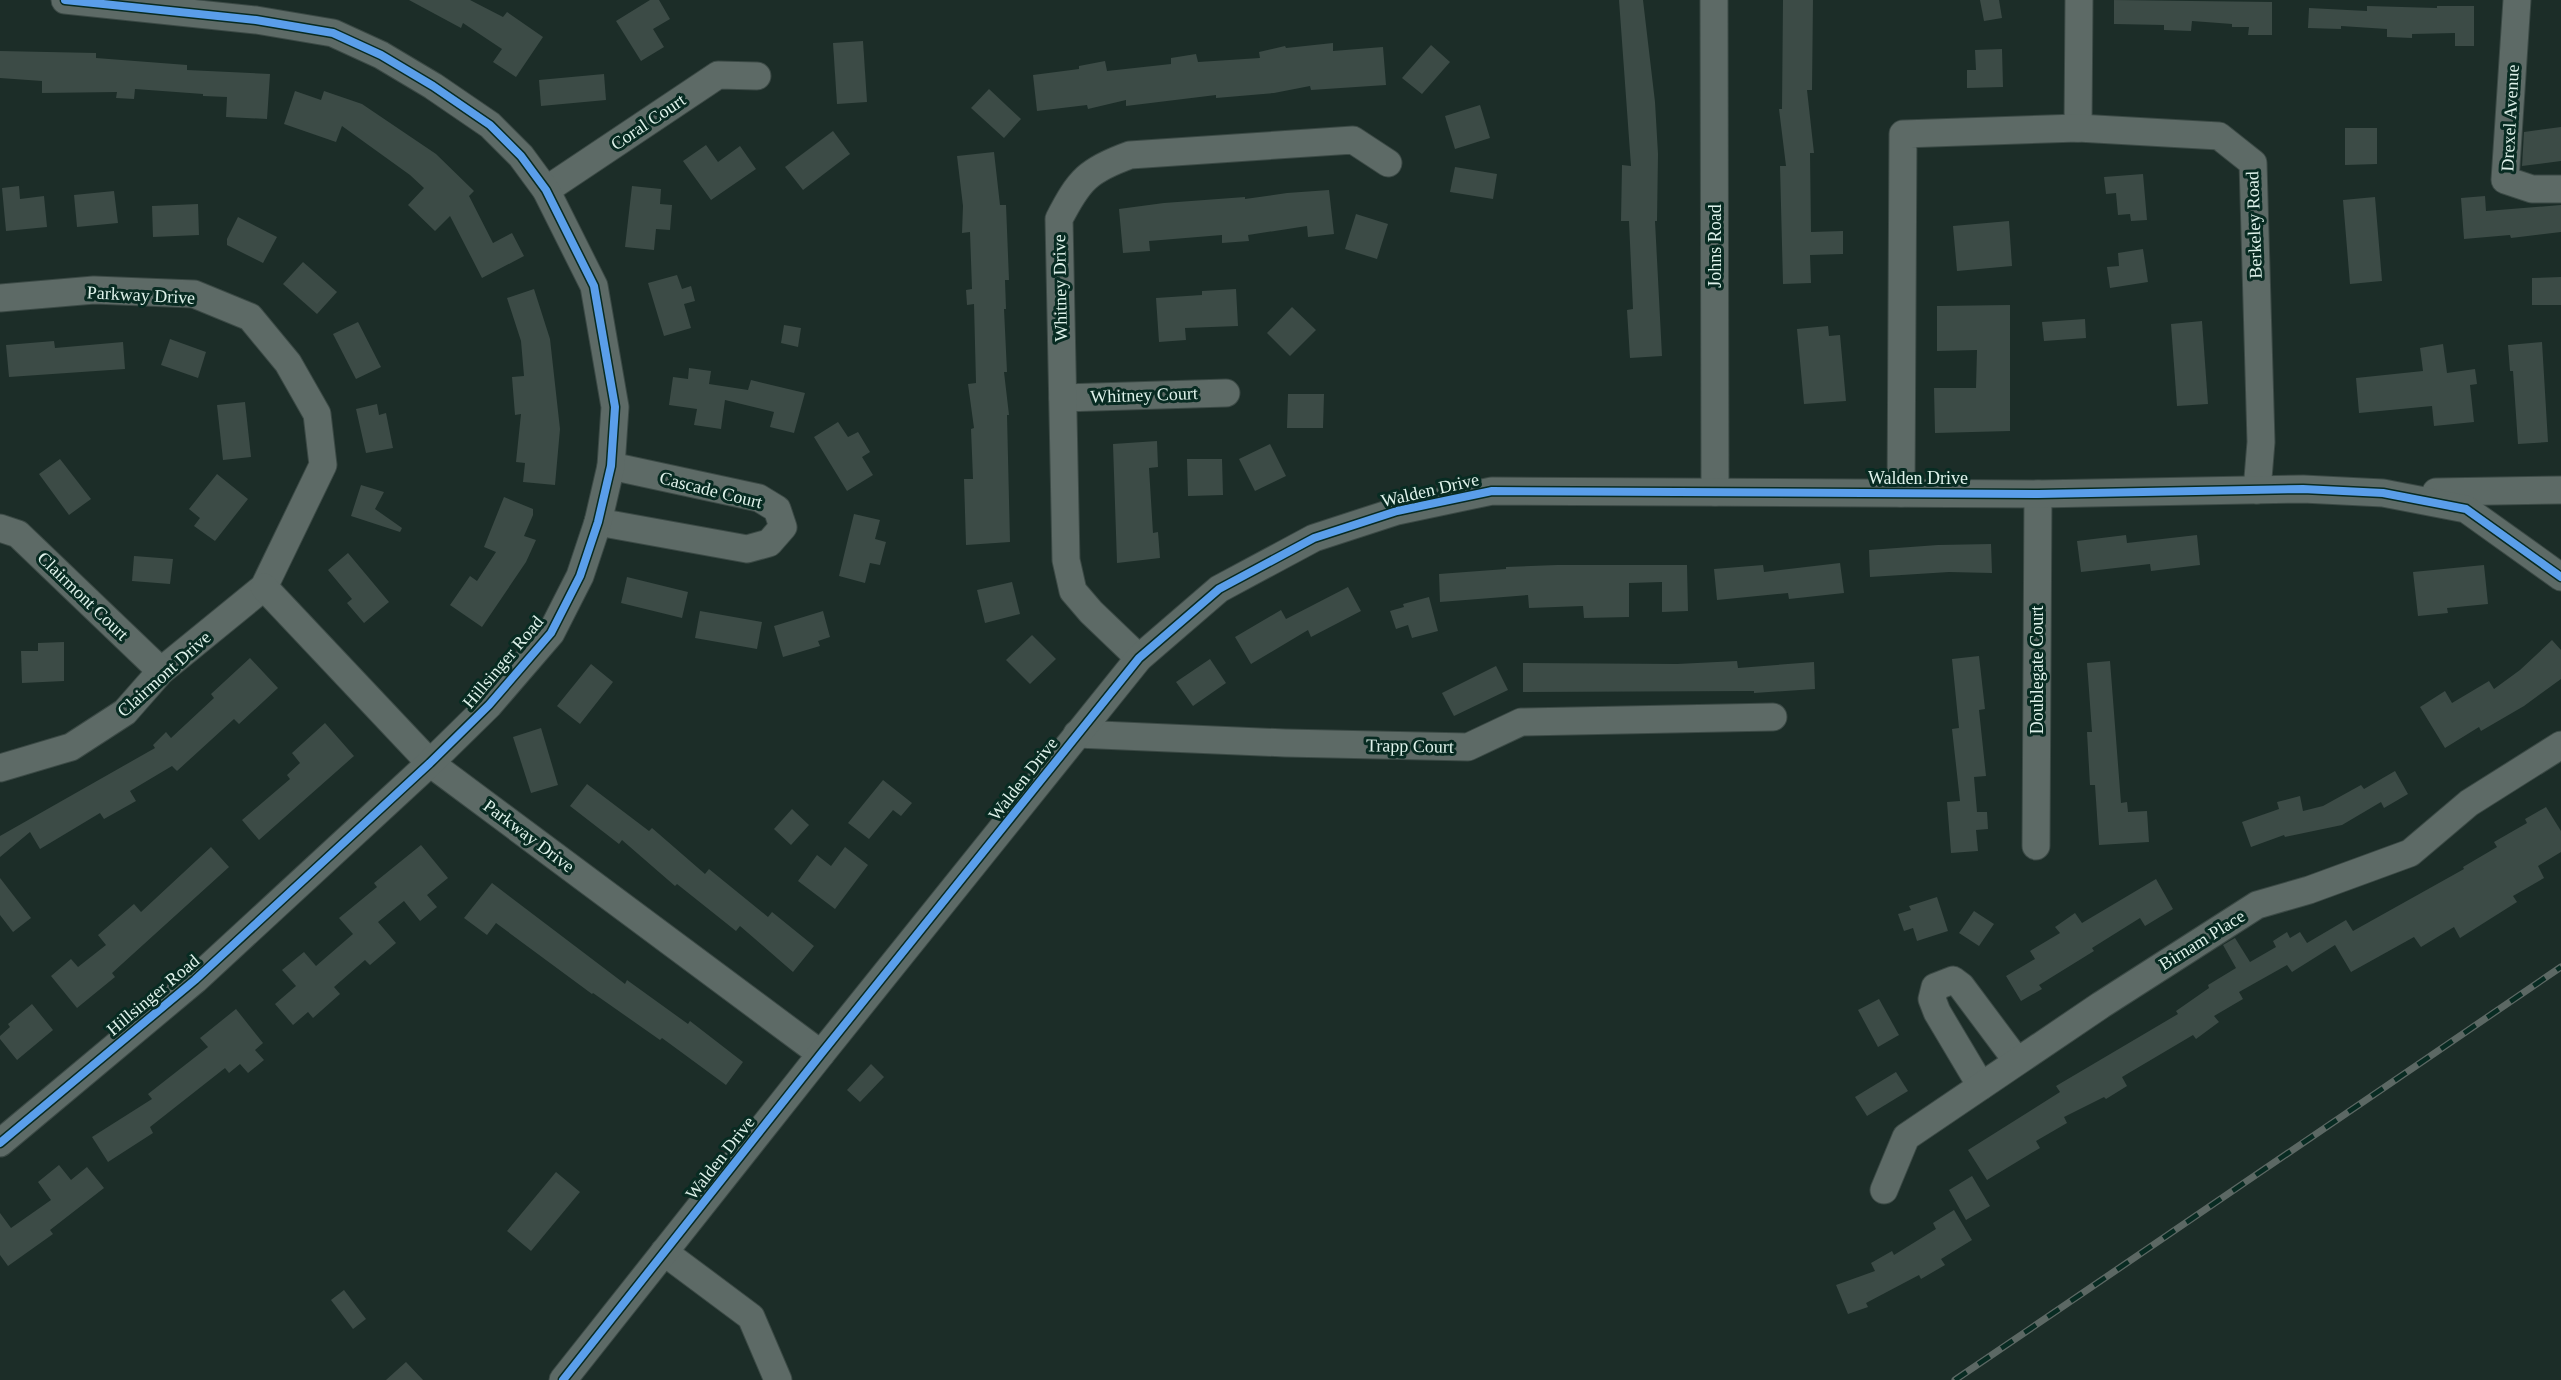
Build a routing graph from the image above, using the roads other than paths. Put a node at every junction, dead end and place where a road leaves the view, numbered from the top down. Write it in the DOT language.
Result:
graph roads {
  1 [pos="65,0"];
  2 [pos="1714,0"];
  3 [pos="2079,0"];
  4 [pos="2517,0"];
  5 [pos="757,76"];
  6 [pos="2078,128"];
  7 [pos="1388,163"];
  8 [pos="2561,189"];
  9 [pos="546,190"];
  10 [pos="0,298"];
  11 [pos="1226,393"];
  12 [pos="1063,398"];
  13 [pos="611,466"];
  14 [pos="2258,490"];
  15 [pos="2561,490"];
  16 [pos="1715,492"];
  17 [pos="1901,493"];
  18 [pos="2383,493"];
  19 [pos="2038,494"];
  20 [pos="598,522"];
  21 [pos="0,528"];
  22 [pos="291,534"];
  23 [pos="2561,577"];
  24 [pos="264,587"];
  25 [pos="1139,658"];
  26 [pos="162,671"];
  27 [pos="1773,717"];
  28 [pos="1077,734"];
  29 [pos="2561,745"];
  30 [pos="430,762"];
  31 [pos="0,768"];
  32 [pos="2036,846"];
  33 [pos="821,1054"];
  34 [pos="2017,1061"];
  35 [pos="1981,1086"];
  36 [pos="0,1143"];
  37 [pos="1884,1190"];
  38 [pos="664,1252"];
  39 [pos="563,1380"];
  40 [pos="778,1380"];
  1 -- 9 [label="street, Hillsinger Road"];
  2 -- 16 [label="street, Johns Road"];
  3 -- 6 [label="street"];
  4 -- 8 [label="street, Drexel Avenue"];
  5 -- 9 [label="street, Coral Court"];
  6 -- 14 [label="street, Berkeley Road"];
  6 -- 17 [label="street"];
  7 -- 12 [label="street, Whitney Drive"];
  9 -- 13 [label="street, Hillsinger Road"];
  10 -- 22 [label="street, Parkway Drive"];
  11 -- 12 [label="street, Whitney Court"];
  12 -- 25 [label="street, Whitney Drive"];
  13 -- 20 [label="street, Hillsinger Road"];
  13 -- 20 [label="street, Cascade Court"];
  14 -- 18 [label="street, Walden Drive"];
  14 -- 19 [label="street, Walden Drive"];
  15 -- 18 [label="street, Walden Drive"];
  16 -- 17 [label="street, Walden Drive"];
  16 -- 25 [label="street, Walden Drive"];
  17 -- 19 [label="street, Walden Drive"];
  18 -- 23 [label="street, Walden Drive"];
  19 -- 32 [label="street, Doublegate Court"];
  20 -- 30 [label="street, Hillsinger Road"];
  21 -- 26 [label="street, Clairmont Court"];
  22 -- 24 [label="street, Clairmont Drive"];
  24 -- 26 [label="street, Clairmont Drive"];
  24 -- 30 [label="street, Parkway Drive"];
  25 -- 28 [label="street, Walden Drive"];
  26 -- 31 [label="street, Clairmont Drive"];
  27 -- 28 [label="street, Trapp Court"];
  28 -- 33 [label="street, Walden Drive"];
  29 -- 34 [label="street, Birnam Place"];
  30 -- 33 [label="street, Parkway Drive"];
  30 -- 36 [label="street, Hillsinger Road"];
  33 -- 38 [label="street, Walden Drive"];
  34 -- 35 [label="street, Birnam Place"];
  34 -- 35 [label="street"];
  35 -- 37 [label="street, Birnam Place"];
  38 -- 39 [label="street, Walden Drive"];
  38 -- 40 [label="street"];
}
